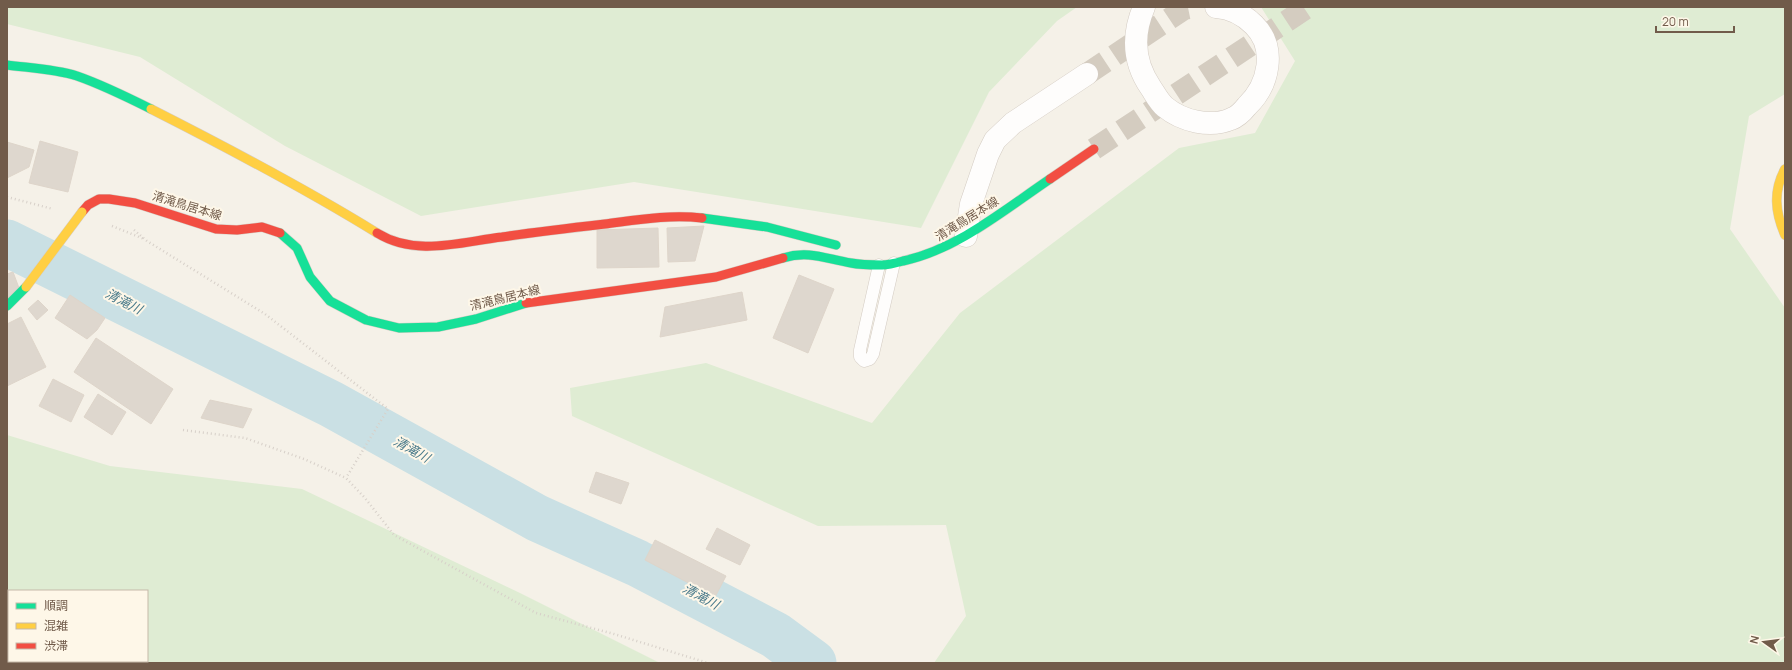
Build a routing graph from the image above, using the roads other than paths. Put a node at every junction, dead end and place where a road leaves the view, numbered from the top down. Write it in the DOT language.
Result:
graph roads {
  1 [pos="1144,7"];
  2 [pos="1216,7"];
  3 [pos="7,65"];
  4 [pos="1087,74"];
  5 [pos="1094,149"];
  6 [pos="1785,169"];
  7 [pos="1785,235"];
  8 [pos="966,236"];
  9 [pos="842,248"];
  10 [pos="855,253"];
  11 [pos="894,264"];
  12 [pos="874,265"];
  13 [pos="7,306"];
  1 -- 2 [label="street"];
  3 -- 9 [label="main road"];
  4 -- 8 [label="street"];
  5 -- 8 [label="main road, 清滝鳥居本線"];
  6 -- 7 [label="main road"];
  8 -- 11 [label="main road, 清滝鳥居本線"];
  10 -- 12 [label="main road"];
  11 -- 12 [label="main road, 清滝鳥居本線"];
  11 -- 12 [label="lane"];
  12 -- 13 [label="main road, 清滝鳥居本線, bridge"];
}
